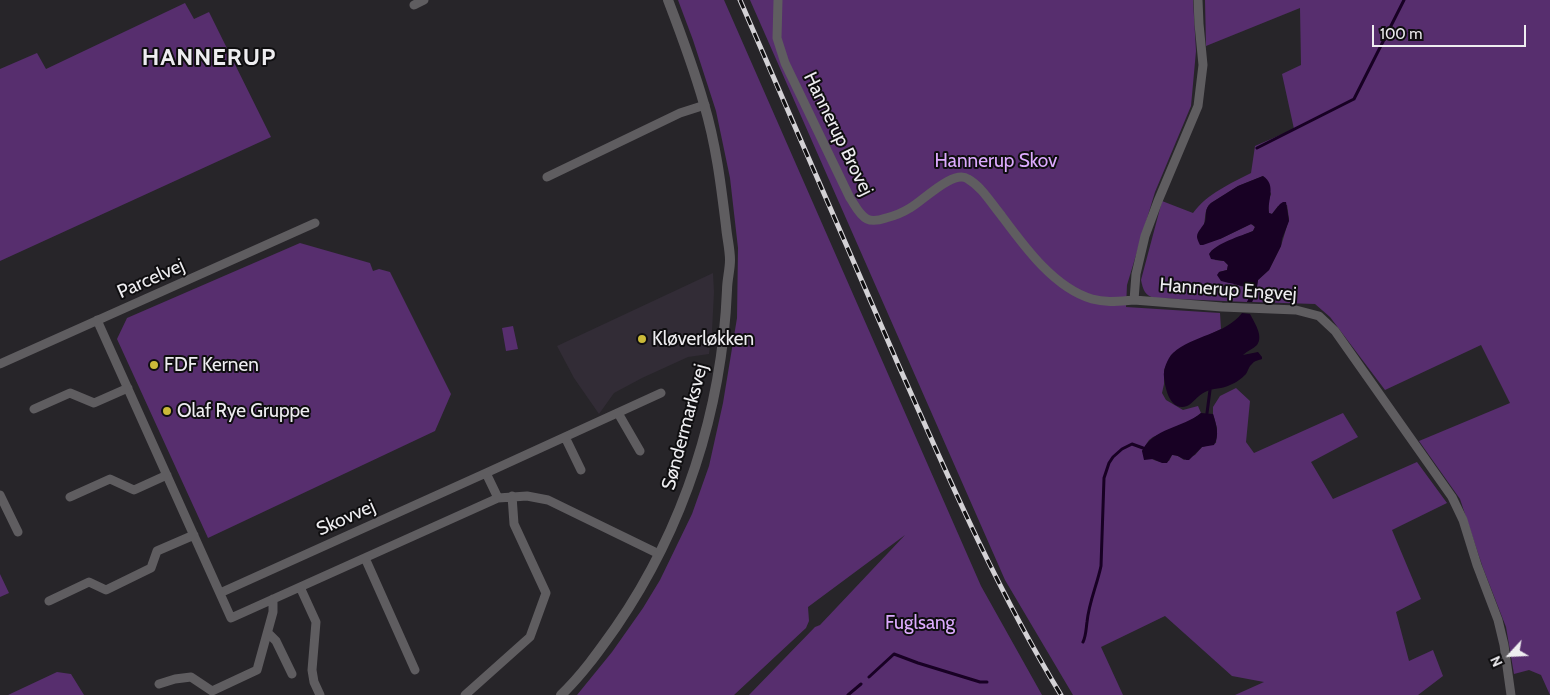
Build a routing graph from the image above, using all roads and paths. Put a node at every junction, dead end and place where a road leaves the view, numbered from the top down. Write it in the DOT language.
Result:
graph roads {
  1 [pos="424,0"];
  2 [pos="668,0"];
  3 [pos="778,0"];
  4 [pos="1198,0"];
  5 [pos="414,5"];
  6 [pos="705,105"];
  7 [pos="547,177"];
  8 [pos="315,222"];
  9 [pos="1134,300"];
  10 [pos="97,320"];
  11 [pos="0,364"];
  12 [pos="128,388"];
  13 [pos="661,393"];
  14 [pos="34,409"];
  15 [pos="618,413"];
  16 [pos="565,437"];
  17 [pos="640,451"];
  18 [pos="581,470"];
  19 [pos="486,473"];
  20 [pos="167,475"];
  21 [pos="0,495"];
  22 [pos="512,496"];
  23 [pos="70,497"];
  24 [pos="498,498"];
  25 [pos="18,532"];
  26 [pos="194,535"];
  27 [pos="659,554"];
  28 [pos="365,558"];
  29 [pos="300,587"];
  30 [pos="220,593"];
  31 [pos="273,599"];
  32 [pos="49,601"];
  33 [pos="268,633"];
  34 [pos="415,670"];
  35 [pos="292,674"];
  36 [pos="160,684"];
  37 [pos="213,693"];
  38 [pos="320,695"];
  39 [pos="465,695"];
  40 [pos="561,695"];
  41 [pos="1511,695"];
  1 -- 5 [label="street"];
  2 -- 6 [label="street, Søndermarksvej"];
  3 -- 9 [label="street, Hannerup Brovej"];
  4 -- 9 [label="street, Hannerup Engvej"];
  6 -- 7 [label="street"];
  6 -- 27 [label="street, Søndermarksvej"];
  8 -- 10 [label="street, Parcelvej"];
  9 -- 41 [label="street, Hannerup Engvej"];
  10 -- 11 [label="street, Parcelvej"];
  10 -- 12 [label="street"];
  12 -- 14 [label="street"];
  12 -- 20 [label="street"];
  13 -- 15 [label="street, Skovvej"];
  15 -- 16 [label="street, Skovvej"];
  15 -- 17 [label="street"];
  16 -- 18 [label="street"];
  16 -- 19 [label="street, Skovvej"];
  19 -- 24 [label="street"];
  19 -- 30 [label="street, Skovvej"];
  20 -- 23 [label="street"];
  20 -- 26 [label="street"];
  21 -- 25 [label="street"];
  22 -- 24 [label="street"];
  22 -- 27 [label="street"];
  22 -- 39 [label="street"];
  24 -- 28 [label="street"];
  26 -- 30 [label="street"];
  26 -- 32 [label="street"];
  27 -- 40 [label="street, Søndermarksvej"];
  28 -- 29 [label="street"];
  28 -- 34 [label="street"];
  29 -- 31 [label="street"];
  29 -- 38 [label="street"];
  30 -- 31 [label="street"];
  31 -- 33 [label="street"];
  33 -- 35 [label="street"];
  33 -- 37 [label="street"];
  36 -- 37 [label="street"];
}
